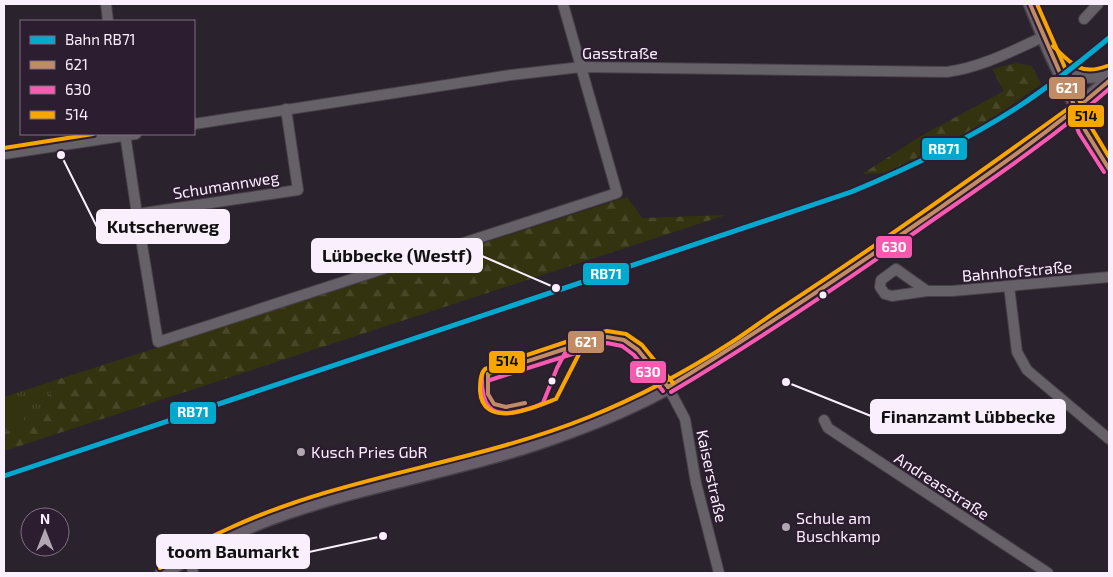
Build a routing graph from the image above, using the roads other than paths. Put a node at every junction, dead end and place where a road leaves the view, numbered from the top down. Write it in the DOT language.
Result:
graph roads {
  1 [pos="106,4"];
  2 [pos="563,4"];
  3 [pos="1030,4"];
  4 [pos="1098,4"];
  5 [pos="1084,19"];
  6 [pos="108,20"];
  7 [pos="1044,37"];
  8 [pos="1049,51"];
  9 [pos="581,67"];
  10 [pos="1109,72"];
  11 [pos="1109,81"];
  12 [pos="286,109"];
  13 [pos="1077,110"];
  14 [pos="195,124"];
  15 [pos="123,135"];
  16 [pos="129,135"];
  17 [pos="4,154"];
  18 [pos="1109,169"];
  19 [pos="136,214"];
  20 [pos="1109,277"];
  21 [pos="1008,286"];
  22 [pos="927,291"];
  23 [pos="668,387"];
  24 [pos="824,420"];
  25 [pos="1109,439"];
  26 [pos="190,556"];
  27 [pos="164,573"];
  28 [pos="193,573"];
  29 [pos="719,573"];
  30 [pos="1048,573"];
  1 -- 6 [label="street"];
  2 -- 9 [label="street"];
  3 -- 7 [label="street"];
  4 -- 5 [label="street"];
  7 -- 8 [label="street"];
  7 -- 9 [label="street, Gasstraße"];
  8 -- 10 [label="street"];
  8 -- 13 [label="street"];
  9 -- 12 [label="street, Gasstraße"];
  9 -- 19 [label="street"];
  11 -- 13 [label="main road"];
  12 -- 14 [label="street, Gasstraße"];
  12 -- 19 [label="street, Schumannweg"];
  13 -- 18 [label="street"];
  13 -- 23 [label="main road"];
  15 -- 17 [label="street"];
  16 -- 19 [label="street"];
  20 -- 21 [label="street, Bahnhofstraße"];
  21 -- 22 [label="street, Bahnhofstraße"];
  21 -- 25 [label="street"];
  23 -- 26 [label="main road"];
  23 -- 29 [label="street, Kaiserstraße"];
  24 -- 30 [label="street, Andreasstraße"];
  26 -- 27 [label="main road"];
  26 -- 28 [label="street"];
}
